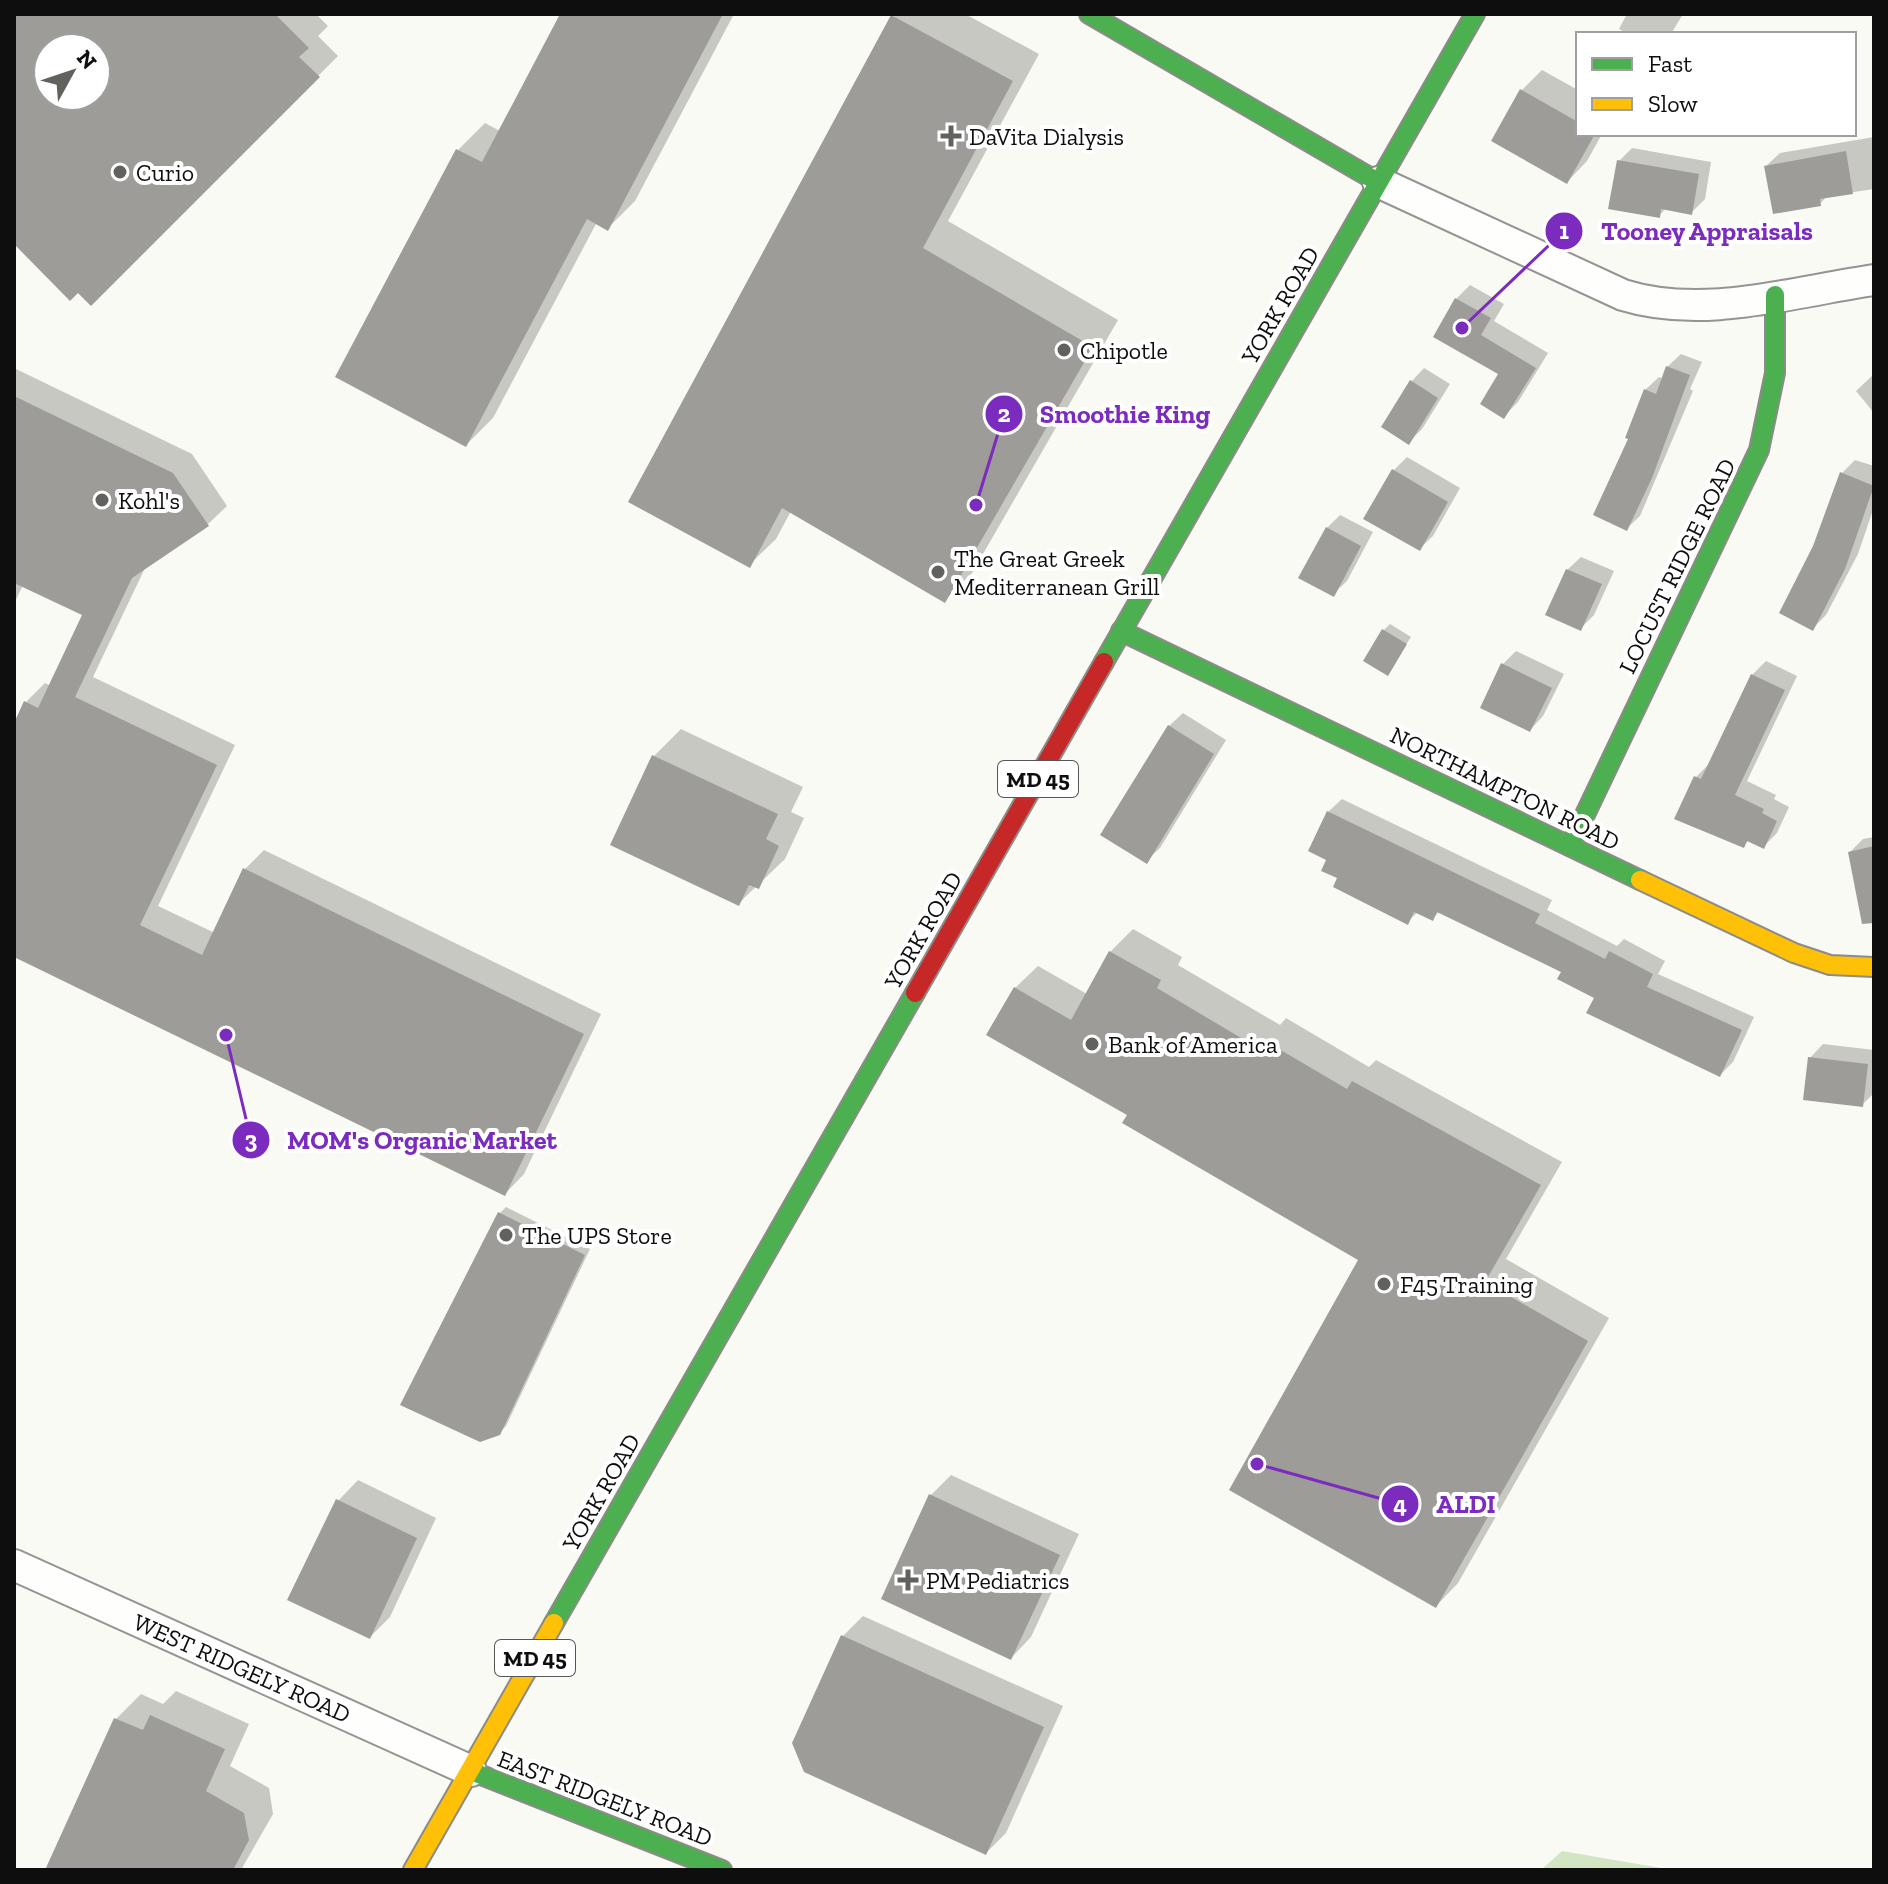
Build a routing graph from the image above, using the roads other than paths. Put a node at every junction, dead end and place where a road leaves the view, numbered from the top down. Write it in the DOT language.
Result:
graph roads {
  1 [pos="1089,14"];
  2 [pos="1475,14"];
  3 [pos="1378,182"];
  4 [pos="1874,280"];
  5 [pos="1775,295"];
  6 [pos="1121,631"];
  7 [pos="1570,846"];
  8 [pos="1874,967"];
  9 [pos="14,1565"];
  10 [pos="471,1771"];
  11 [pos="413,1870"];
  12 [pos="722,1870"];
  1 -- 3 [label="main road"];
  2 -- 3 [label="main road, YORK ROAD / MD 45"];
  3 -- 5 [label="street"];
  3 -- 6 [label="main road, YORK ROAD / MD 45"];
  4 -- 5 [label="street"];
  5 -- 7 [label="main road, LOCUST RIDGE ROAD"];
  6 -- 7 [label="main road, NORTHAMPTON ROAD"];
  6 -- 10 [label="main road, YORK ROAD / MD 45"];
  7 -- 8 [label="main road, NORTHAMPTON ROAD"];
  9 -- 10 [label="street, WEST RIDGELY ROAD"];
  10 -- 11 [label="main road, YORK ROAD / MD 45"];
  10 -- 12 [label="main road, EAST RIDGELY ROAD"];
}
